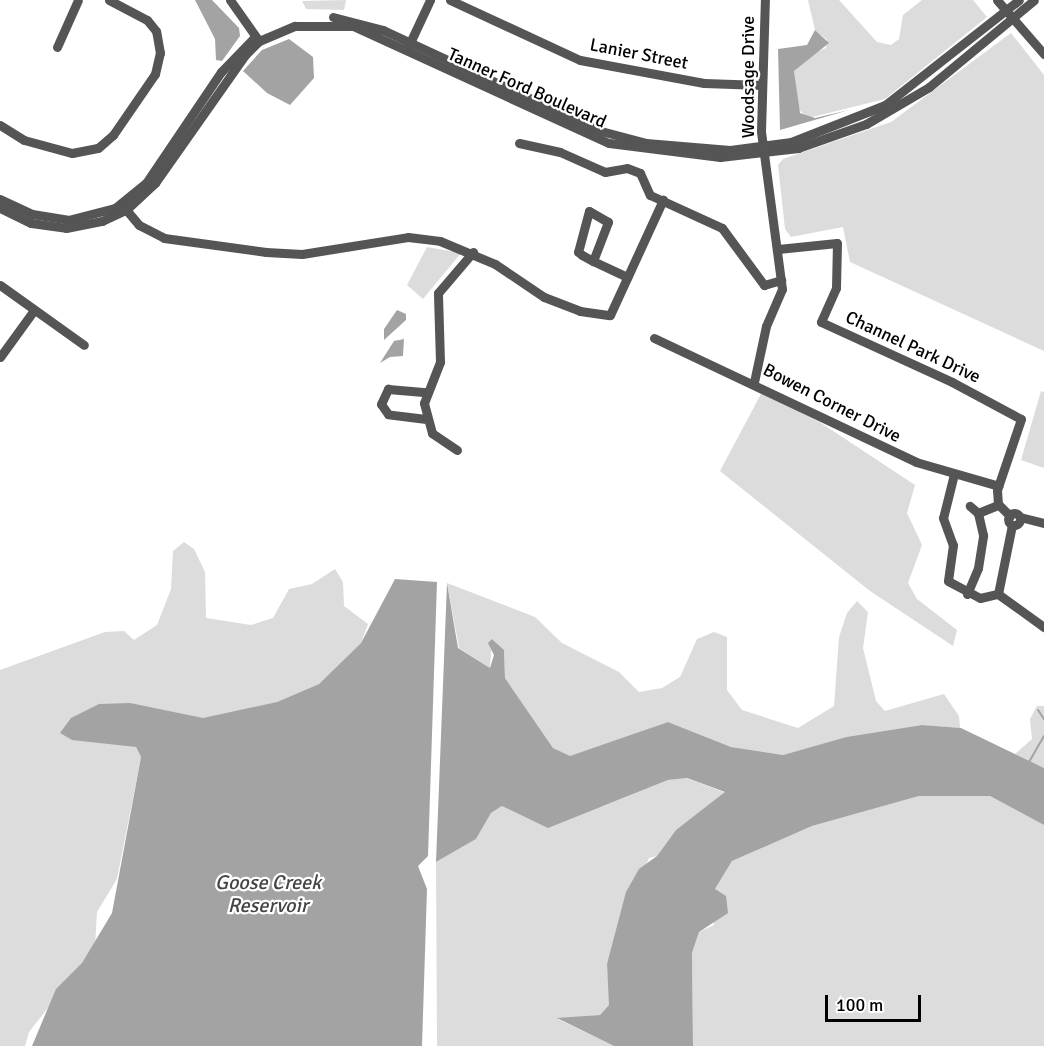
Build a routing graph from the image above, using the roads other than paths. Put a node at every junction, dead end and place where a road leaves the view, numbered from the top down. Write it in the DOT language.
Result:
graph roads {
  1 [pos="78,0"];
  2 [pos="110,0"];
  3 [pos="230,0"];
  4 [pos="430,0"];
  5 [pos="450,0"];
  6 [pos="765,0"];
  7 [pos="997,0"];
  8 [pos="1018,0"];
  9 [pos="1034,0"];
  10 [pos="1006,10"];
  11 [pos="1013,19"];
  12 [pos="258,38"];
  13 [pos="57,47"];
  14 [pos="408,47"];
  15 [pos="1044,54"];
  16 [pos="762,85"];
  17 [pos="0,125"];
  18 [pos="519,143"];
  19 [pos="765,150"];
  20 [pos="0,199"];
  21 [pos="663,200"];
  22 [pos="124,207"];
  23 [pos="0,208"];
  24 [pos="778,249"];
  25 [pos="472,252"];
  26 [pos="593,261"];
  27 [pos="628,277"];
  28 [pos="781,280"];
  29 [pos="0,285"];
  30 [pos="34,310"];
  31 [pos="654,338"];
  32 [pos="84,345"];
  33 [pos="0,357"];
  34 [pos="754,382"];
  35 [pos="426,392"];
  36 [pos="426,419"];
  37 [pos="457,450"];
  38 [pos="954,474"];
  39 [pos="999,486"];
  40 [pos="998,505"];
  41 [pos="970,506"];
  42 [pos="978,513"];
  43 [pos="1011,520"];
  44 [pos="1044,523"];
  45 [pos="967,594"];
  46 [pos="998,594"];
  47 [pos="1044,627"];
  1 -- 13 [label="street"];
  2 -- 17 [label="street"];
  3 -- 12 [label="street"];
  4 -- 14 [label="street"];
  5 -- 16 [label="street, Lanier Street"];
  6 -- 16 [label="street, Woodsage Drive"];
  7 -- 10 [label="street"];
  8 -- 10 [label="street, Tanner Ford Boulevard"];
  9 -- 11 [label="street, Tanner Ford Boulevard"];
  10 -- 11 [label="street"];
  10 -- 19 [label="street, Tanner Ford Boulevard"];
  11 -- 15 [label="street"];
  11 -- 19 [label="street, Tanner Ford Boulevard"];
  12 -- 14 [label="street, Tanner Ford Boulevard"];
  12 -- 22 [label="street, Tanner Ford Boulevard"];
  14 -- 19 [label="street, Tanner Ford Boulevard"];
  16 -- 19 [label="street, Woodsage Drive"];
  18 -- 21 [label="street"];
  19 -- 24 [label="street, Woodsage Drive"];
  20 -- 22 [label="street"];
  21 -- 27 [label="street"];
  21 -- 28 [label="street"];
  22 -- 23 [label="street"];
  22 -- 25 [label="street"];
  24 -- 28 [label="street, Woodsage Drive"];
  24 -- 39 [label="street, Channel Park Drive"];
  25 -- 27 [label="street"];
  25 -- 35 [label="street"];
  26 -- 26 [label="street"];
  26 -- 27 [label="street"];
  28 -- 34 [label="street, Woodsage Drive"];
  29 -- 30 [label="street"];
  30 -- 32 [label="street"];
  30 -- 33 [label="street"];
  31 -- 34 [label="street, Bowen Corner Drive"];
  34 -- 38 [label="street, Bowen Corner Drive"];
  35 -- 36 [label="street"];
  35 -- 36 [label="street"];
  36 -- 37 [label="street"];
  38 -- 39 [label="street, Bowen Corner Drive"];
  38 -- 45 [label="street"];
  39 -- 40 [label="street"];
  40 -- 42 [label="street"];
  40 -- 43 [label="street"];
  41 -- 42 [label="street"];
  42 -- 45 [label="street"];
  43 -- 44 [label="street"];
  43 -- 46 [label="street"];
  45 -- 46 [label="street"];
  46 -- 47 [label="street"];
}
